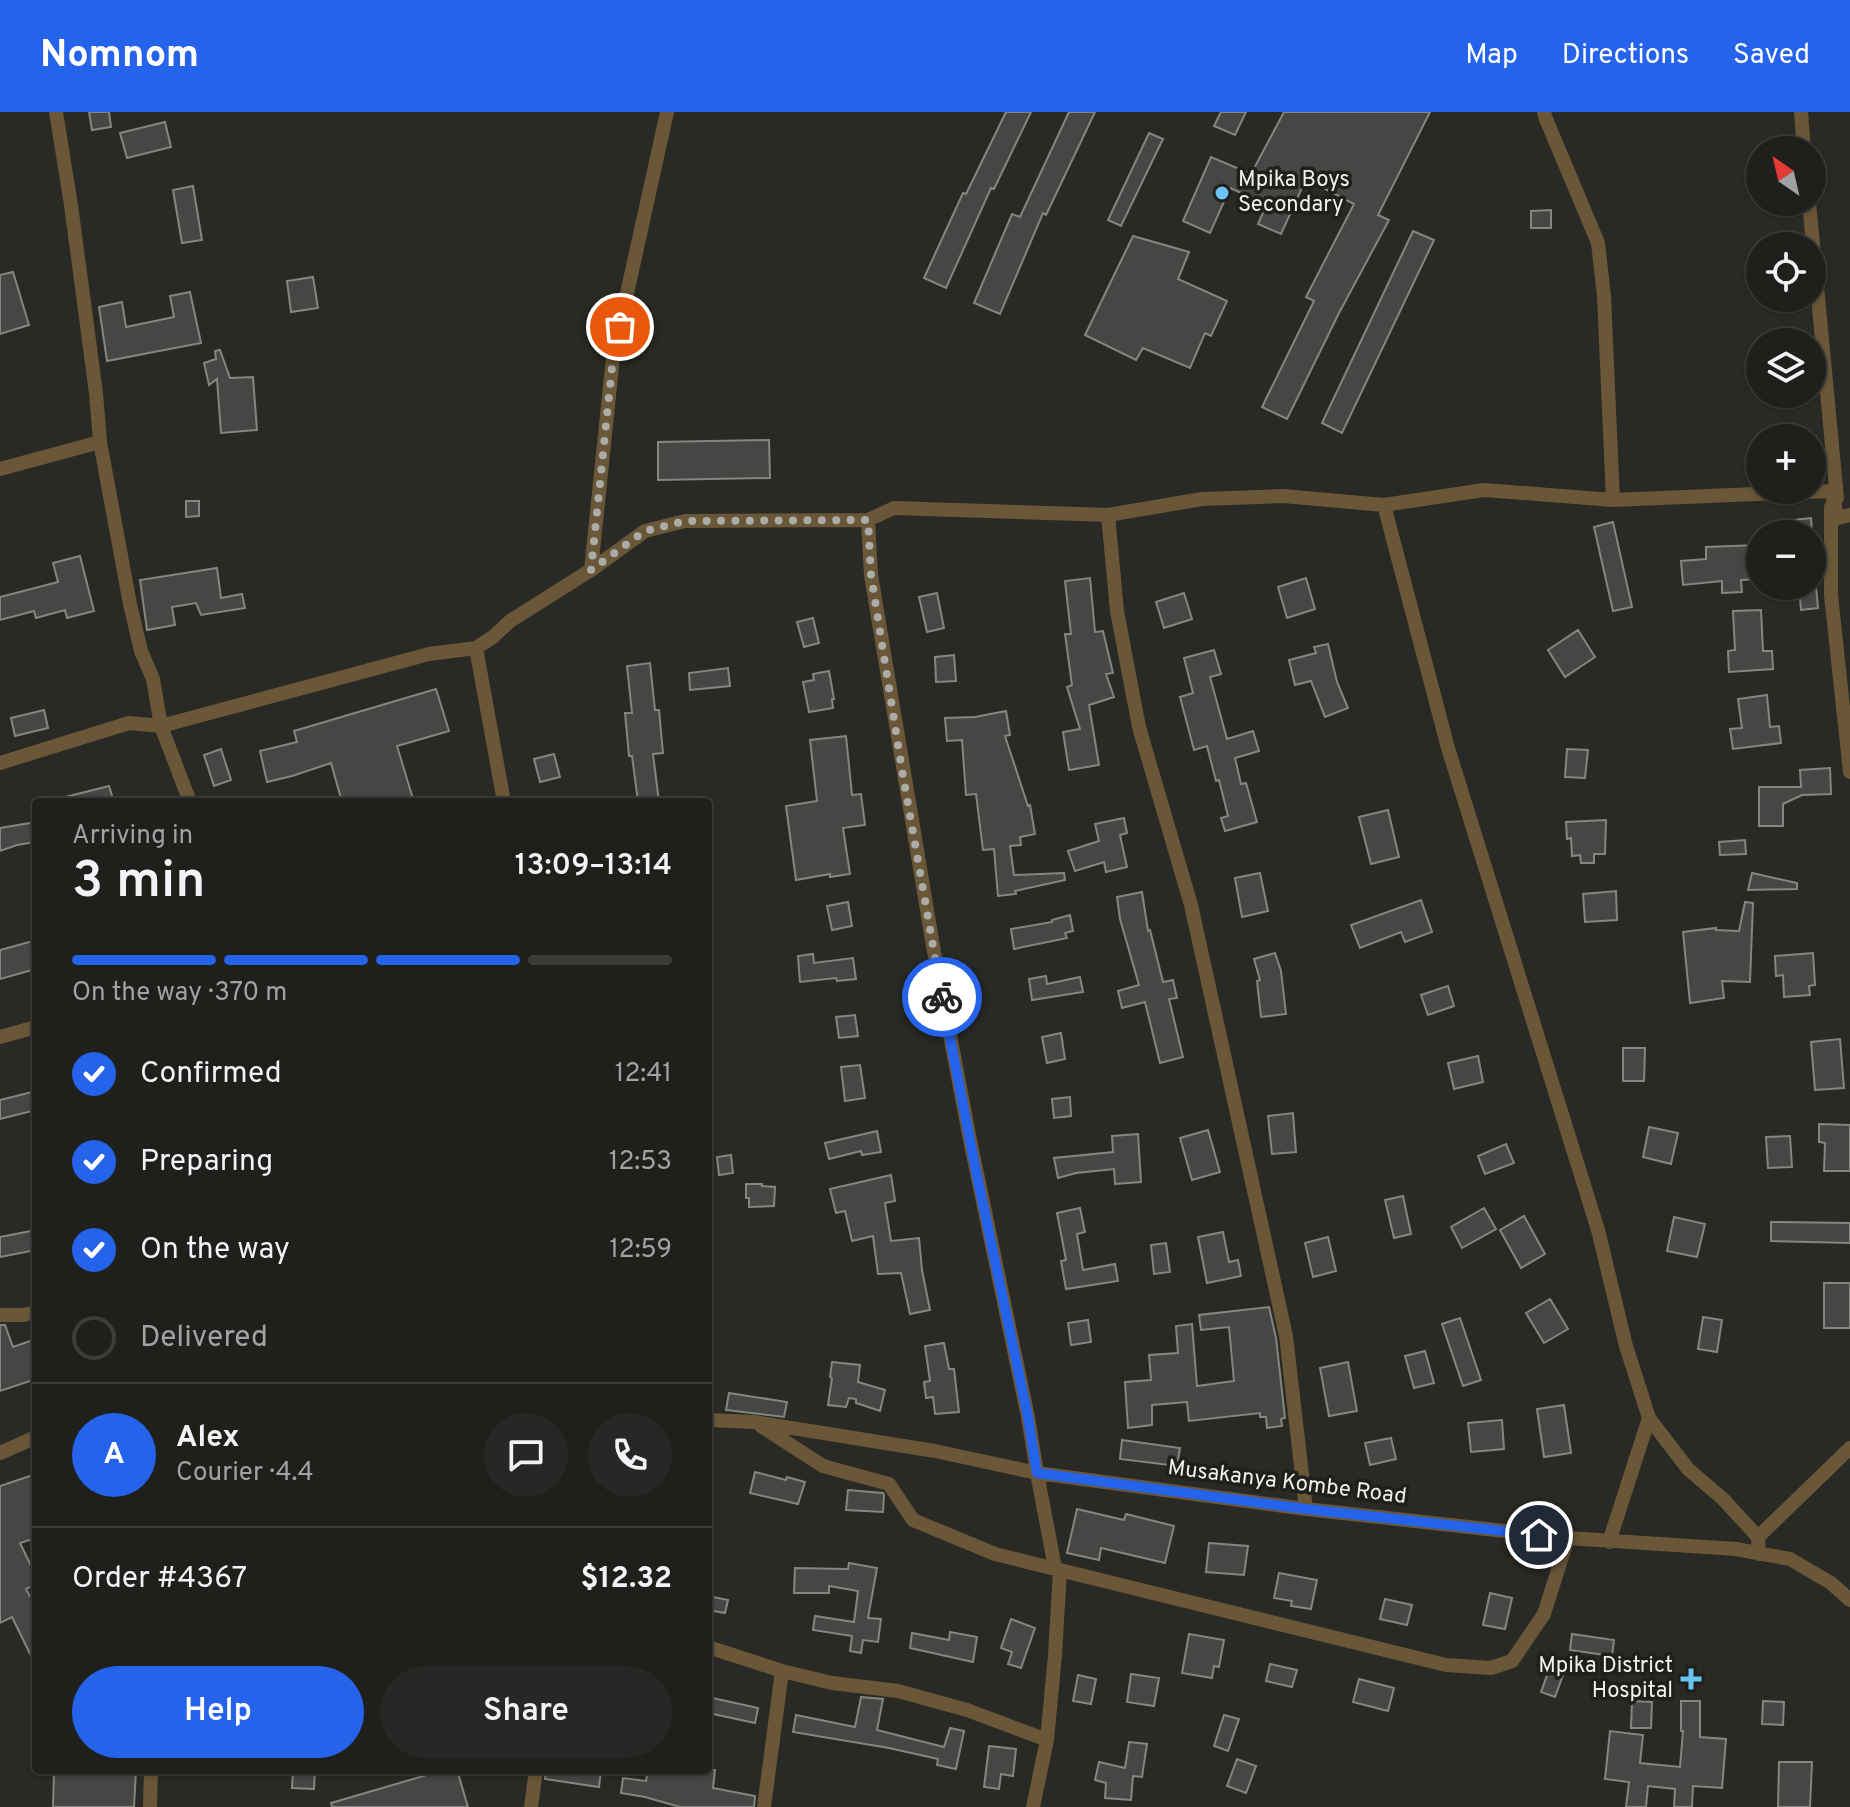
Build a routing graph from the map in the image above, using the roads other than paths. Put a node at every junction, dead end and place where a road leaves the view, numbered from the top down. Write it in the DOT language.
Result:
graph roads {
  1 [pos="56,112"];
  2 [pos="1544,112"];
  3 [pos="1801,112"];
  4 [pos="666,113"];
  5 [pos="1803,136"];
  6 [pos="1811,216"];
  7 [pos="100,442"];
  8 [pos="0,469"];
  9 [pos="1831,491"];
  10 [pos="1613,500"];
  11 [pos="1384,505"];
  12 [pos="1108,515"];
  13 [pos="1844,517"];
  14 [pos="868,520"];
  15 [pos="591,570"];
  16 [pos="476,648"];
  17 [pos="161,726"];
  18 [pos="0,763"];
  19 [pos="1850,772"];
  20 [pos="188,798"];
  21 [pos="503,798"];
  22 [pos="32,1028"];
  23 [pos="0,1037"];
  24 [pos="32,1313"];
  25 [pos="0,1315"];
  26 [pos="1649,1418"];
  27 [pos="712,1420"];
  28 [pos="754,1422"];
  29 [pos="32,1439"];
  30 [pos="1850,1448"];
  31 [pos="0,1453"];
  32 [pos="1037,1473"];
  33 [pos="1306,1509"];
  34 [pos="1758,1537"];
  35 [pos="1568,1538"];
  36 [pos="1609,1542"];
  37 [pos="1759,1554"];
  38 [pos="1060,1570"];
  39 [pos="1850,1600"];
  40 [pos="712,1648"];
  41 [pos="782,1671"];
  42 [pos="1047,1740"];
  43 [pos="151,1774"];
  44 [pos="535,1774"];
  45 [pos="150,1807"];
  46 [pos="531,1807"];
  47 [pos="764,1807"];
  48 [pos="1033,1807"];
  1 -- 7 [label="street"];
  2 -- 10 [label="street"];
  3 -- 5 [label="street"];
  4 -- 15 [label="street"];
  6 -- 13 [label="street"];
  7 -- 8 [label="street"];
  7 -- 17 [label="street"];
  9 -- 10 [label="street"];
  9 -- 13 [label="street"];
  9 -- 19 [label="street"];
  10 -- 11 [label="street"];
  11 -- 12 [label="street"];
  11 -- 26 [label="street"];
  12 -- 14 [label="street"];
  12 -- 33 [label="street"];
  14 -- 15 [label="street"];
  14 -- 32 [label="street"];
  15 -- 16 [label="street"];
  16 -- 17 [label="street"];
  16 -- 21 [label="street"];
  17 -- 18 [label="street"];
  17 -- 20 [label="street"];
  22 -- 23 [label="street"];
  24 -- 25 [label="street"];
  26 -- 34 [label="street"];
  26 -- 36 [label="street"];
  27 -- 28 [label="street, Musakanya Kombe Road"];
  28 -- 32 [label="street, Musakanya Kombe Road"];
  28 -- 38 [label="street"];
  29 -- 31 [label="street"];
  30 -- 34 [label="street"];
  32 -- 33 [label="street, Musakanya Kombe Road"];
  32 -- 38 [label="street"];
  33 -- 35 [label="street, Musakanya Kombe Road"];
  34 -- 37 [label="street"];
  35 -- 36 [label="street, Musakanya Kombe Road"];
  35 -- 38 [label="street"];
  36 -- 37 [label="street, Musakanya Kombe Road"];
  37 -- 39 [label="street, Musakanya Kombe Road"];
  38 -- 42 [label="street"];
  40 -- 41 [label="street"];
  41 -- 42 [label="street"];
  41 -- 47 [label="street"];
  42 -- 48 [label="street"];
  43 -- 45 [label="street"];
  44 -- 46 [label="street"];
}
